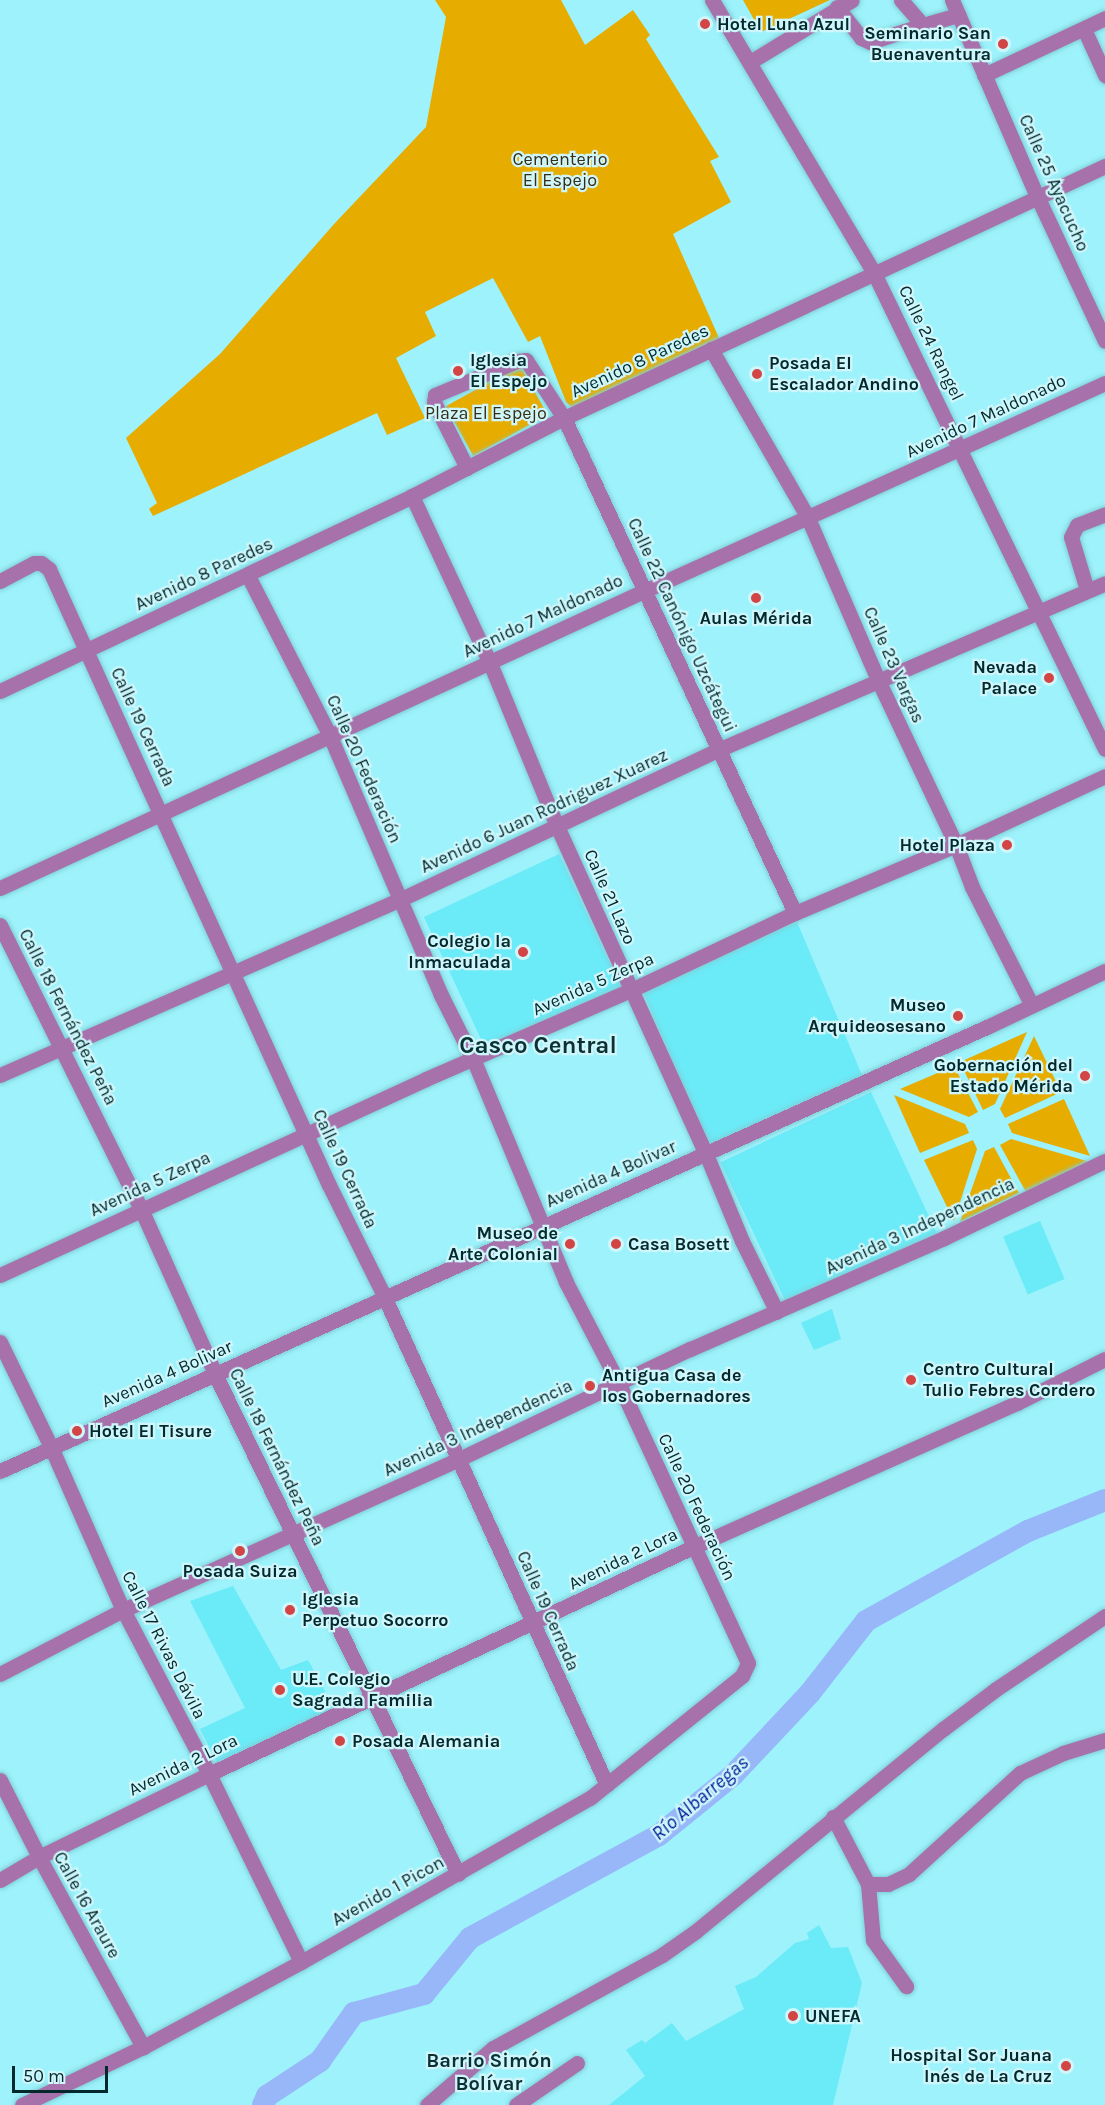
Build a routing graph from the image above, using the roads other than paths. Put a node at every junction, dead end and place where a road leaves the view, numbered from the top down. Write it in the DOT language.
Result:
graph roads {
  1 [pos="712,0"];
  2 [pos="852,0"];
  3 [pos="901,0"];
  4 [pos="952,0"];
  5 [pos="837,7"];
  6 [pos="959,15"];
  7 [pos="1105,18"];
  8 [pos="923,25"];
  9 [pos="1084,29"];
  10 [pos="750,62"];
  11 [pos="984,75"];
  12 [pos="1105,75"];
  13 [pos="1105,166"];
  14 [pos="1037,196"];
  15 [pos="874,273"];
  16 [pos="1105,340"];
  17 [pos="711,349"];
  18 [pos="1105,383"];
  19 [pos="564,418"];
  20 [pos="961,449"];
  21 [pos="467,468"];
  22 [pos="412,496"];
  23 [pos="1105,514"];
  24 [pos="808,518"];
  25 [pos="248,576"];
  26 [pos="0,581"];
  27 [pos="1105,583"];
  28 [pos="1087,590"];
  29 [pos="644,591"];
  30 [pos="1038,610"];
  31 [pos="86,651"];
  32 [pos="490,663"];
  33 [pos="879,682"];
  34 [pos="0,691"];
  35 [pos="330,736"];
  36 [pos="1105,749"];
  37 [pos="718,750"];
  38 [pos="1105,776"];
  39 [pos="162,814"];
  40 [pos="557,826"];
  41 [pos="956,845"];
  42 [pos="0,888"];
  43 [pos="401,899"];
  44 [pos="795,913"];
  45 [pos="0,925"];
  46 [pos="233,971"];
  47 [pos="1105,971"];
  48 [pos="631,990"];
  49 [pos="1031,1004"];
  50 [pos="62,1049"];
  51 [pos="473,1059"];
  52 [pos="0,1075"];
  53 [pos="306,1134"];
  54 [pos="706,1154"];
  55 [pos="1105,1161"];
  56 [pos="141,1209"];
  57 [pos="542,1226"];
  58 [pos="0,1275"];
  59 [pos="384,1296"];
  60 [pos="777,1312"];
  61 [pos="0,1342"];
  62 [pos="1105,1359"];
  63 [pos="215,1374"];
  64 [pos="619,1384"];
  65 [pos="51,1447"];
  66 [pos="459,1459"];
  67 [pos="0,1471"];
  68 [pos="292,1533"];
  69 [pos="693,1547"];
  70 [pos="123,1610"];
  71 [pos="1105,1616"];
  72 [pos="532,1625"];
  73 [pos="747,1670"];
  74 [pos="0,1674"];
  75 [pos="372,1698"];
  76 [pos="1105,1740"];
  77 [pos="209,1774"];
  78 [pos="0,1780"];
  79 [pos="607,1785"];
  80 [pos="832,1817"];
  81 [pos="39,1857"];
  82 [pos="458,1874"];
  83 [pos="0,1880"];
  84 [pos="868,1884"];
  85 [pos="302,1962"];
  86 [pos="906,1986"];
  87 [pos="143,2047"];
  88 [pos="576,2063"];
  89 [pos="431,2104"];
  90 [pos="22,2105"];
  91 [pos="516,2105"];
  1 -- 10 [label="street, Calle 24 Rangel"];
  2 -- 5 [label="street"];
  3 -- 8 [label="street"];
  4 -- 6 [label="street, Calle 25 Ayacucho"];
  5 -- 8 [label="street"];
  5 -- 10 [label="street"];
  6 -- 8 [label="street"];
  6 -- 11 [label="street, Calle 25 Ayacucho"];
  7 -- 9 [label="street"];
  9 -- 11 [label="street"];
  9 -- 12 [label="street"];
  10 -- 15 [label="street, Calle 24 Rangel"];
  11 -- 14 [label="street, Calle 25 Ayacucho"];
  13 -- 14 [label="street, Avenido 8 Paredes"];
  14 -- 15 [label="street, Avenido 8 Paredes"];
  14 -- 16 [label="street, Calle 25 Ayacucho"];
  15 -- 17 [label="street, Avenido 8 Paredes"];
  15 -- 20 [label="street, Calle 24 Rangel"];
  17 -- 19 [label="street, Avenido 8 Paredes"];
  17 -- 24 [label="street, Calle 23 Vargas"];
  18 -- 20 [label="street, Avenido 7 Maldonado"];
  19 -- 21 [label="street, Avenido 8 Paredes"];
  19 -- 21 [label="street, Calle 22 Canónigo Uzcátegui"];
  19 -- 29 [label="street, Calle 22 Canónigo Uzcátegui"];
  20 -- 24 [label="street, Avenido 7 Maldonado"];
  20 -- 30 [label="street, Calle 24 Rangel"];
  21 -- 22 [label="street, Avenido 8 Paredes"];
  22 -- 25 [label="street, Avenido 8 Paredes"];
  22 -- 32 [label="street, Calle 21 Lazo"];
  23 -- 28 [label="street"];
  24 -- 29 [label="street, Avenido 7 Maldonado"];
  24 -- 33 [label="street, Calle 23 Vargas"];
  25 -- 31 [label="street, Avenido 8 Paredes"];
  25 -- 35 [label="street, Calle 20 Federación"];
  26 -- 31 [label="street, Calle 19 Cerrada"];
  27 -- 28 [label="street, Avenido 6 Juan Rodriguez Xuarez"];
  28 -- 30 [label="street, Avenido 6 Juan Rodriguez Xuarez"];
  29 -- 32 [label="street, Avenido 7 Maldonado"];
  29 -- 37 [label="street, Calle 22 Canónigo Uzcátegui"];
  30 -- 33 [label="street, Avenido 6 Juan Rodriguez Xuarez"];
  30 -- 36 [label="street, Calle 24 Rangel"];
  31 -- 34 [label="street, Avenido 8 Paredes"];
  31 -- 39 [label="street, Calle 19 Cerrada"];
  32 -- 35 [label="street, Avenido 7 Maldonado"];
  32 -- 40 [label="street, Calle 21 Lazo"];
  33 -- 37 [label="street, Avenido 6 Juan Rodriguez Xuarez"];
  33 -- 41 [label="street, Calle 23 Vargas"];
  35 -- 39 [label="street, Avenido 7 Maldonado"];
  35 -- 43 [label="street, Calle 20 Federación"];
  37 -- 40 [label="street, Avenido 6 Juan Rodriguez Xuarez"];
  37 -- 44 [label="street, Calle 22 Canónigo Uzcátegui"];
  38 -- 41 [label="street, Avenida 5 Zerpa"];
  39 -- 42 [label="street, Avenido 7 Maldonado"];
  39 -- 46 [label="street, Calle 19 Cerrada"];
  40 -- 43 [label="street, Avenido 6 Juan Rodriguez Xuarez"];
  40 -- 48 [label="street, Calle 21 Lazo"];
  41 -- 44 [label="street, Avenida 5 Zerpa"];
  41 -- 49 [label="street, Calle 23 Vargas"];
  43 -- 46 [label="street, Avenido 6 Juan Rodriguez Xuarez"];
  43 -- 51 [label="street, Calle 20 Federación"];
  44 -- 48 [label="street, Avenida 5 Zerpa"];
  45 -- 50 [label="street, Calle 18 Fernández Peña"];
  46 -- 50 [label="street, Avenido 6 Juan Rodriguez Xuarez"];
  46 -- 53 [label="street, Calle 19 Cerrada"];
  47 -- 49 [label="street, Avenida 4 Bolivar"];
  48 -- 51 [label="street, Avenida 5 Zerpa"];
  48 -- 54 [label="street, Calle 21 Lazo"];
  49 -- 54 [label="street, Avenida 4 Bolivar"];
  50 -- 52 [label="street, Avenido 6 Juan Rodriguez Xuarez"];
  50 -- 56 [label="street, Calle 18 Fernández Peña"];
  51 -- 53 [label="street, Avenida 5 Zerpa"];
  51 -- 57 [label="street, Calle 20 Federación"];
  53 -- 56 [label="street, Avenida 5 Zerpa"];
  53 -- 59 [label="street, Calle 19 Cerrada"];
  54 -- 57 [label="street, Avenida 4 Bolivar"];
  54 -- 60 [label="street, Calle 21 Lazo"];
  55 -- 60 [label="street, Avenida 3 Independencia"];
  56 -- 58 [label="street, Avenida 5 Zerpa"];
  56 -- 63 [label="street, Calle 18 Fernández Peña"];
  57 -- 59 [label="street, Avenida 4 Bolivar"];
  57 -- 64 [label="street, Calle 20 Federación"];
  59 -- 63 [label="street, Avenida 4 Bolivar"];
  59 -- 66 [label="street, Calle 19 Cerrada"];
  60 -- 64 [label="street, Avenida 3 Independencia"];
  61 -- 65 [label="street, Calle 17 Rivas Dávila"];
  62 -- 69 [label="street, Avenida 2 Lora"];
  63 -- 65 [label="street, Avenida 4 Bolivar"];
  63 -- 68 [label="street, Calle 18 Fernández Peña"];
  64 -- 66 [label="street, Avenida 3 Independencia"];
  64 -- 69 [label="street, Calle 20 Federación"];
  65 -- 67 [label="street, Avenida 4 Bolivar"];
  65 -- 70 [label="street, Calle 17 Rivas Dávila"];
  66 -- 68 [label="street, Avenida 3 Independencia"];
  66 -- 72 [label="street, Calle 19 Cerrada"];
  68 -- 70 [label="street, Avenida 3 Independencia"];
  68 -- 75 [label="street, Calle 18 Fernández Peña"];
  69 -- 72 [label="street, Avenida 2 Lora"];
  69 -- 73 [label="street, Calle 20 Federación"];
  70 -- 74 [label="street, Avenida 3 Independencia"];
  70 -- 77 [label="street, Calle 17 Rivas Dávila"];
  71 -- 80 [label="street"];
  72 -- 75 [label="street, Avenida 2 Lora"];
  72 -- 79 [label="street, Calle 19 Cerrada"];
  73 -- 79 [label="street, Avenido 1 Picon"];
  75 -- 77 [label="street, Avenida 2 Lora"];
  75 -- 82 [label="street, Calle 18 Fernández Peña"];
  76 -- 84 [label="street"];
  77 -- 81 [label="street, Avenida 2 Lora"];
  77 -- 85 [label="street, Calle 17 Rivas Dávila"];
  78 -- 81 [label="street, Calle 16 Araure"];
  79 -- 82 [label="street, Avenido 1 Picon"];
  80 -- 84 [label="street"];
  80 -- 89 [label="street"];
  81 -- 83 [label="street, Avenida 2 Lora"];
  81 -- 87 [label="street, Calle 16 Araure"];
  82 -- 85 [label="street, Avenido 1 Picon"];
  84 -- 86 [label="street"];
  85 -- 87 [label="street, Avenido 1 Picon"];
  87 -- 90 [label="street, Avenido 1 Picon"];
  88 -- 91 [label="street"];
}
